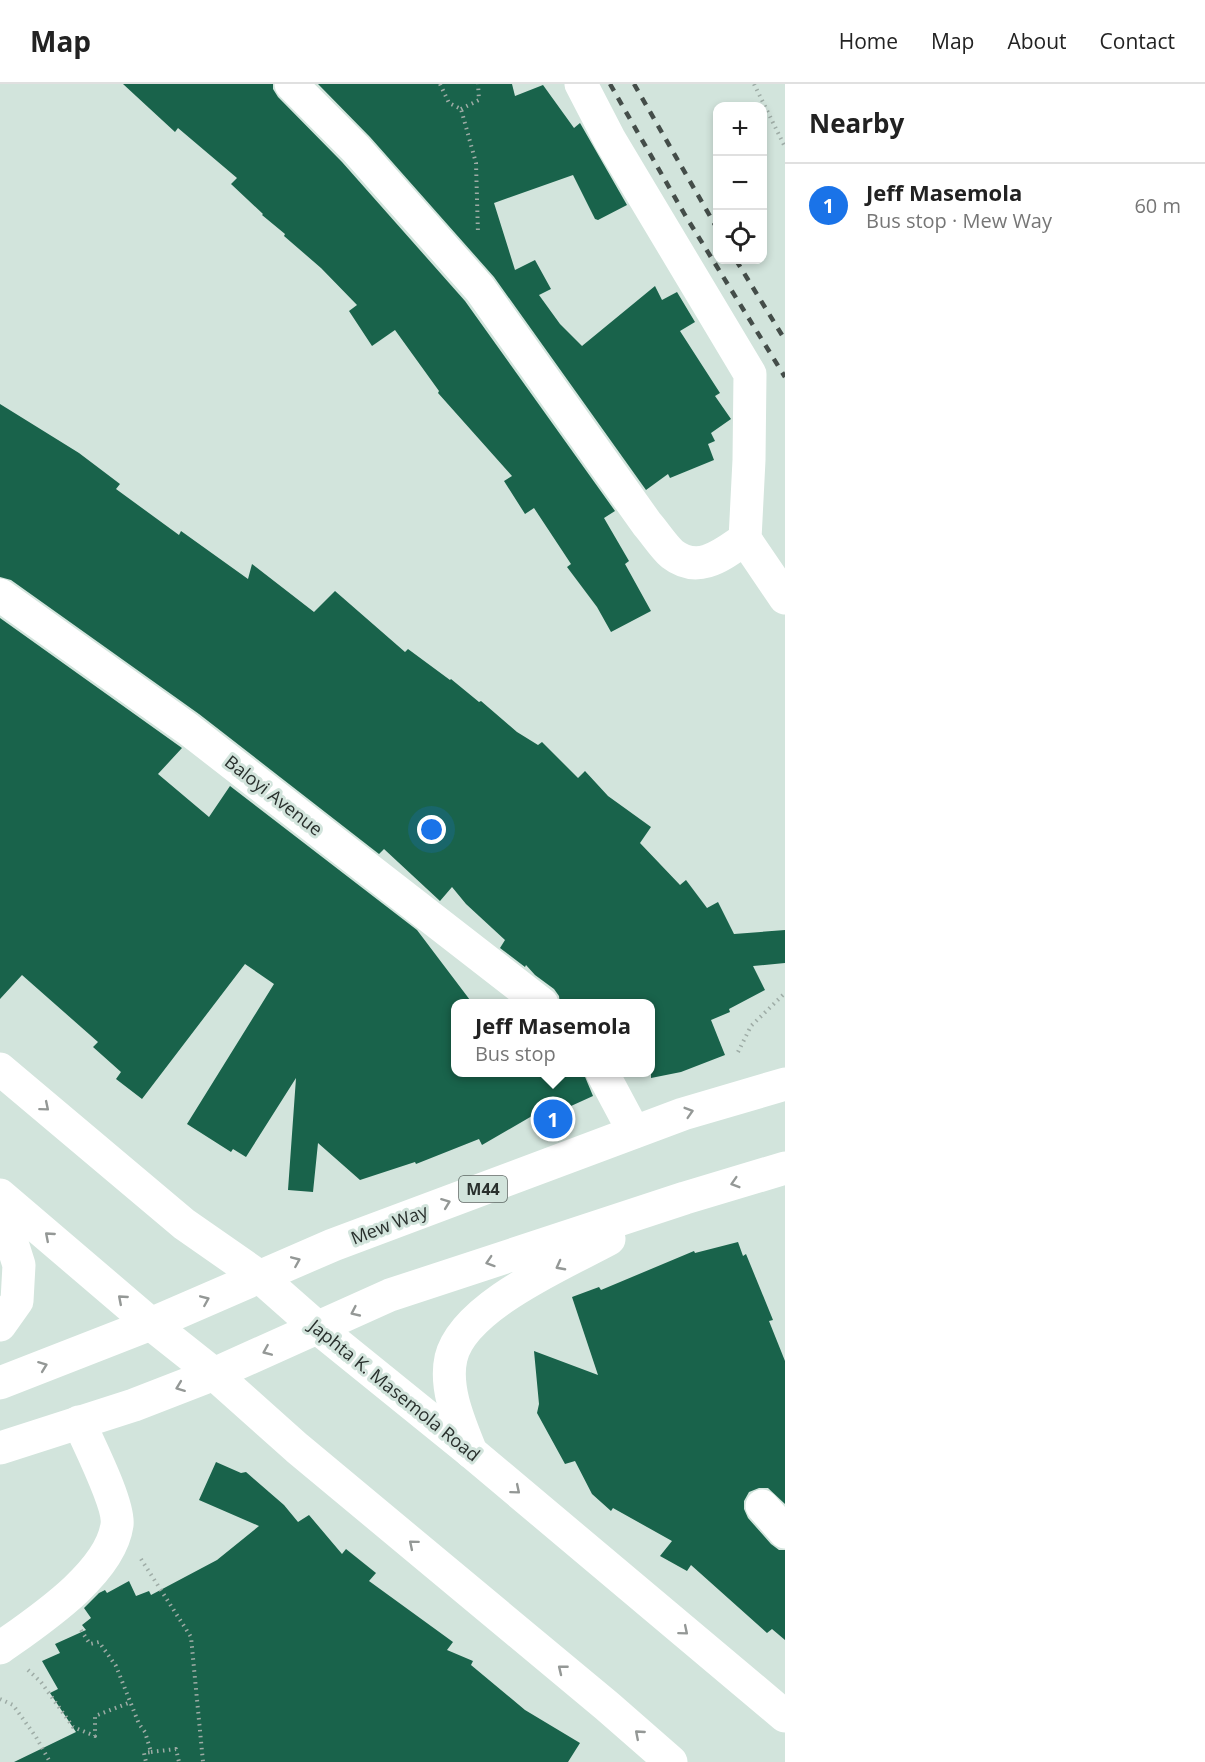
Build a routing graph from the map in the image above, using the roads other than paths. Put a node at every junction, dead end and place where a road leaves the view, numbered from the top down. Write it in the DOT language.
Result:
graph roads {
  1 [pos="291,84"];
  2 [pos="580,84"];
  3 [pos="745,539"];
  4 [pos="0,595"];
  5 [pos="785,598"];
  6 [pos="536,999"];
  7 [pos="0,1069"];
  8 [pos="605,1077"];
  9 [pos="785,1084"];
  10 [pos="634,1132"];
  11 [pos="785,1168"];
  12 [pos="0,1195"];
  13 [pos="685,1198"];
  14 [pos="0,1227"];
  15 [pos="260,1277"];
  16 [pos="151,1324"];
  17 [pos="0,1325"];
  18 [pos="319,1329"];
  19 [pos="214,1374"];
  20 [pos="0,1383"];
  21 [pos="79,1422"];
  22 [pos="0,1448"];
  23 [pos="471,1452"];
  24 [pos="762,1506"];
  25 [pos="785,1532"];
  26 [pos="1,1647"];
  27 [pos="785,1716"];
  28 [pos="671,1762"];
  1 -- 3 [label="main road"];
  2 -- 3 [label="main road"];
  3 -- 5 [label="main road"];
  4 -- 6 [label="main road, Baloyi Avenue"];
  7 -- 15 [label="main road, Japhta K. Masemola Road, one-way"];
  8 -- 10 [label="main road"];
  10 -- 9 [label="main road, Mew Way / M44, one-way"];
  15 -- 10 [label="main road, Mew Way / M44, one-way"];
  11 -- 13 [label="main road, one-way"];
  16 -- 12 [label="main road, one-way"];
  13 -- 18 [label="main road, one-way"];
  13 -- 23 [label="main road, one-way"];
  14 -- 17 [label="main road"];
  16 -- 15 [label="main road, Mew Way / M44, one-way"];
  15 -- 18 [label="main road, Japhta K. Masemola Road"];
  16 -- 19 [label="main road"];
  20 -- 16 [label="main road, Mew Way / M44, one-way"];
  18 -- 19 [label="main road, one-way"];
  18 -- 23 [label="main road, Japhta K. Masemola Road"];
  19 -- 21 [label="main road, one-way"];
  28 -- 19 [label="main road, one-way"];
  21 -- 22 [label="main road"];
  21 -- 26 [label="main road"];
  23 -- 27 [label="main road, Japhta K. Masemola Road, one-way"];
  24 -- 25 [label="main road"];
}
